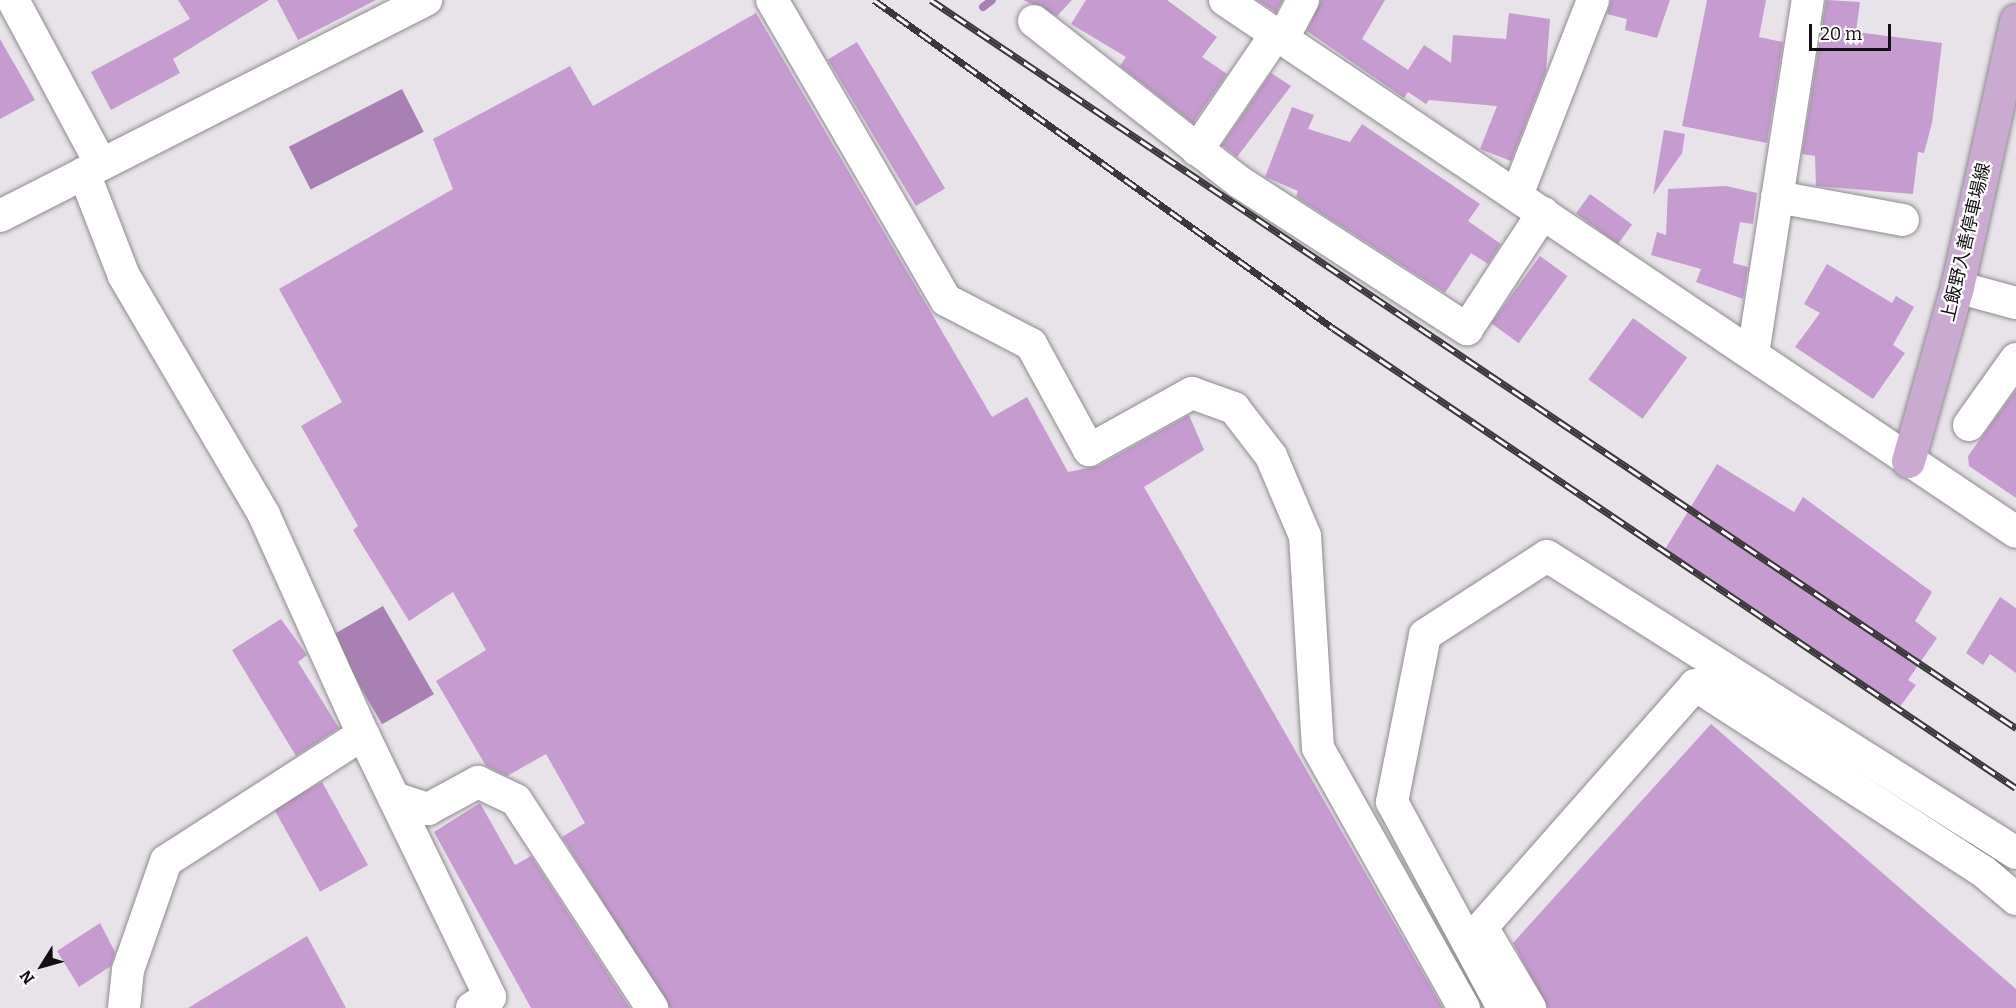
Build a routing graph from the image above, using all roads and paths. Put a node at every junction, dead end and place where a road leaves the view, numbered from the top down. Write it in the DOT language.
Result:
graph roads {
  1 [pos="13,0"];
  2 [pos="426,0"];
  3 [pos="772,0"];
  4 [pos="1225,0"];
  5 [pos="1303,0"];
  6 [pos="1593,0"];
  7 [pos="1808,0"];
  8 [pos="2016,20"];
  9 [pos="1034,21"];
  10 [pos="1279,36"];
  11 [pos="1197,150"];
  12 [pos="93,168"];
  13 [pos="1517,195"];
  14 [pos="1777,197"];
  15 [pos="1544,213"];
  16 [pos="0,216"];
  17 [pos="1903,220"];
  18 [pos="1957,287"];
  19 [pos="2016,303"];
  20 [pos="1753,354"];
  21 [pos="2016,359"];
  22 [pos="1969,425"];
  23 [pos="1908,461"];
  24 [pos="2016,532"];
  25 [pos="363,734"];
  26 [pos="394,798"];
  27 [pos="2016,852"];
  28 [pos="2016,899"];
  29 [pos="124,1008"];
  30 [pos="472,1008"];
  31 [pos="652,1008"];
  32 [pos="1464,1008"];
  33 [pos="1503,1008"];
  34 [pos="1530,1008"];
  1 -- 12 [label="street"];
  2 -- 12 [label="street"];
  3 -- 32 [label="street"];
  4 -- 10 [label="street"];
  5 -- 10 [label="street"];
  6 -- 13 [label="street"];
  7 -- 14 [label="street"];
  8 -- 18 [label="main road, 上飯野入善停車場線"];
  9 -- 11 [label="street"];
  10 -- 11 [label="street"];
  10 -- 13 [label="street"];
  11 -- 15 [label="street"];
  12 -- 16 [label="street"];
  12 -- 25 [label="street"];
  13 -- 15 [label="street"];
  14 -- 17 [label="street"];
  14 -- 20 [label="street"];
  15 -- 20 [label="street"];
  18 -- 19 [label="street"];
  18 -- 23 [label="main road, 上飯野入善停車場線"];
  20 -- 23 [label="street"];
  21 -- 22 [label="street"];
  23 -- 24 [label="street"];
  25 -- 26 [label="street"];
  25 -- 29 [label="street"];
  26 -- 30 [label="street"];
  26 -- 31 [label="street"];
  27 -- 33 [label="street"];
  28 -- 34 [label="street"];
}
